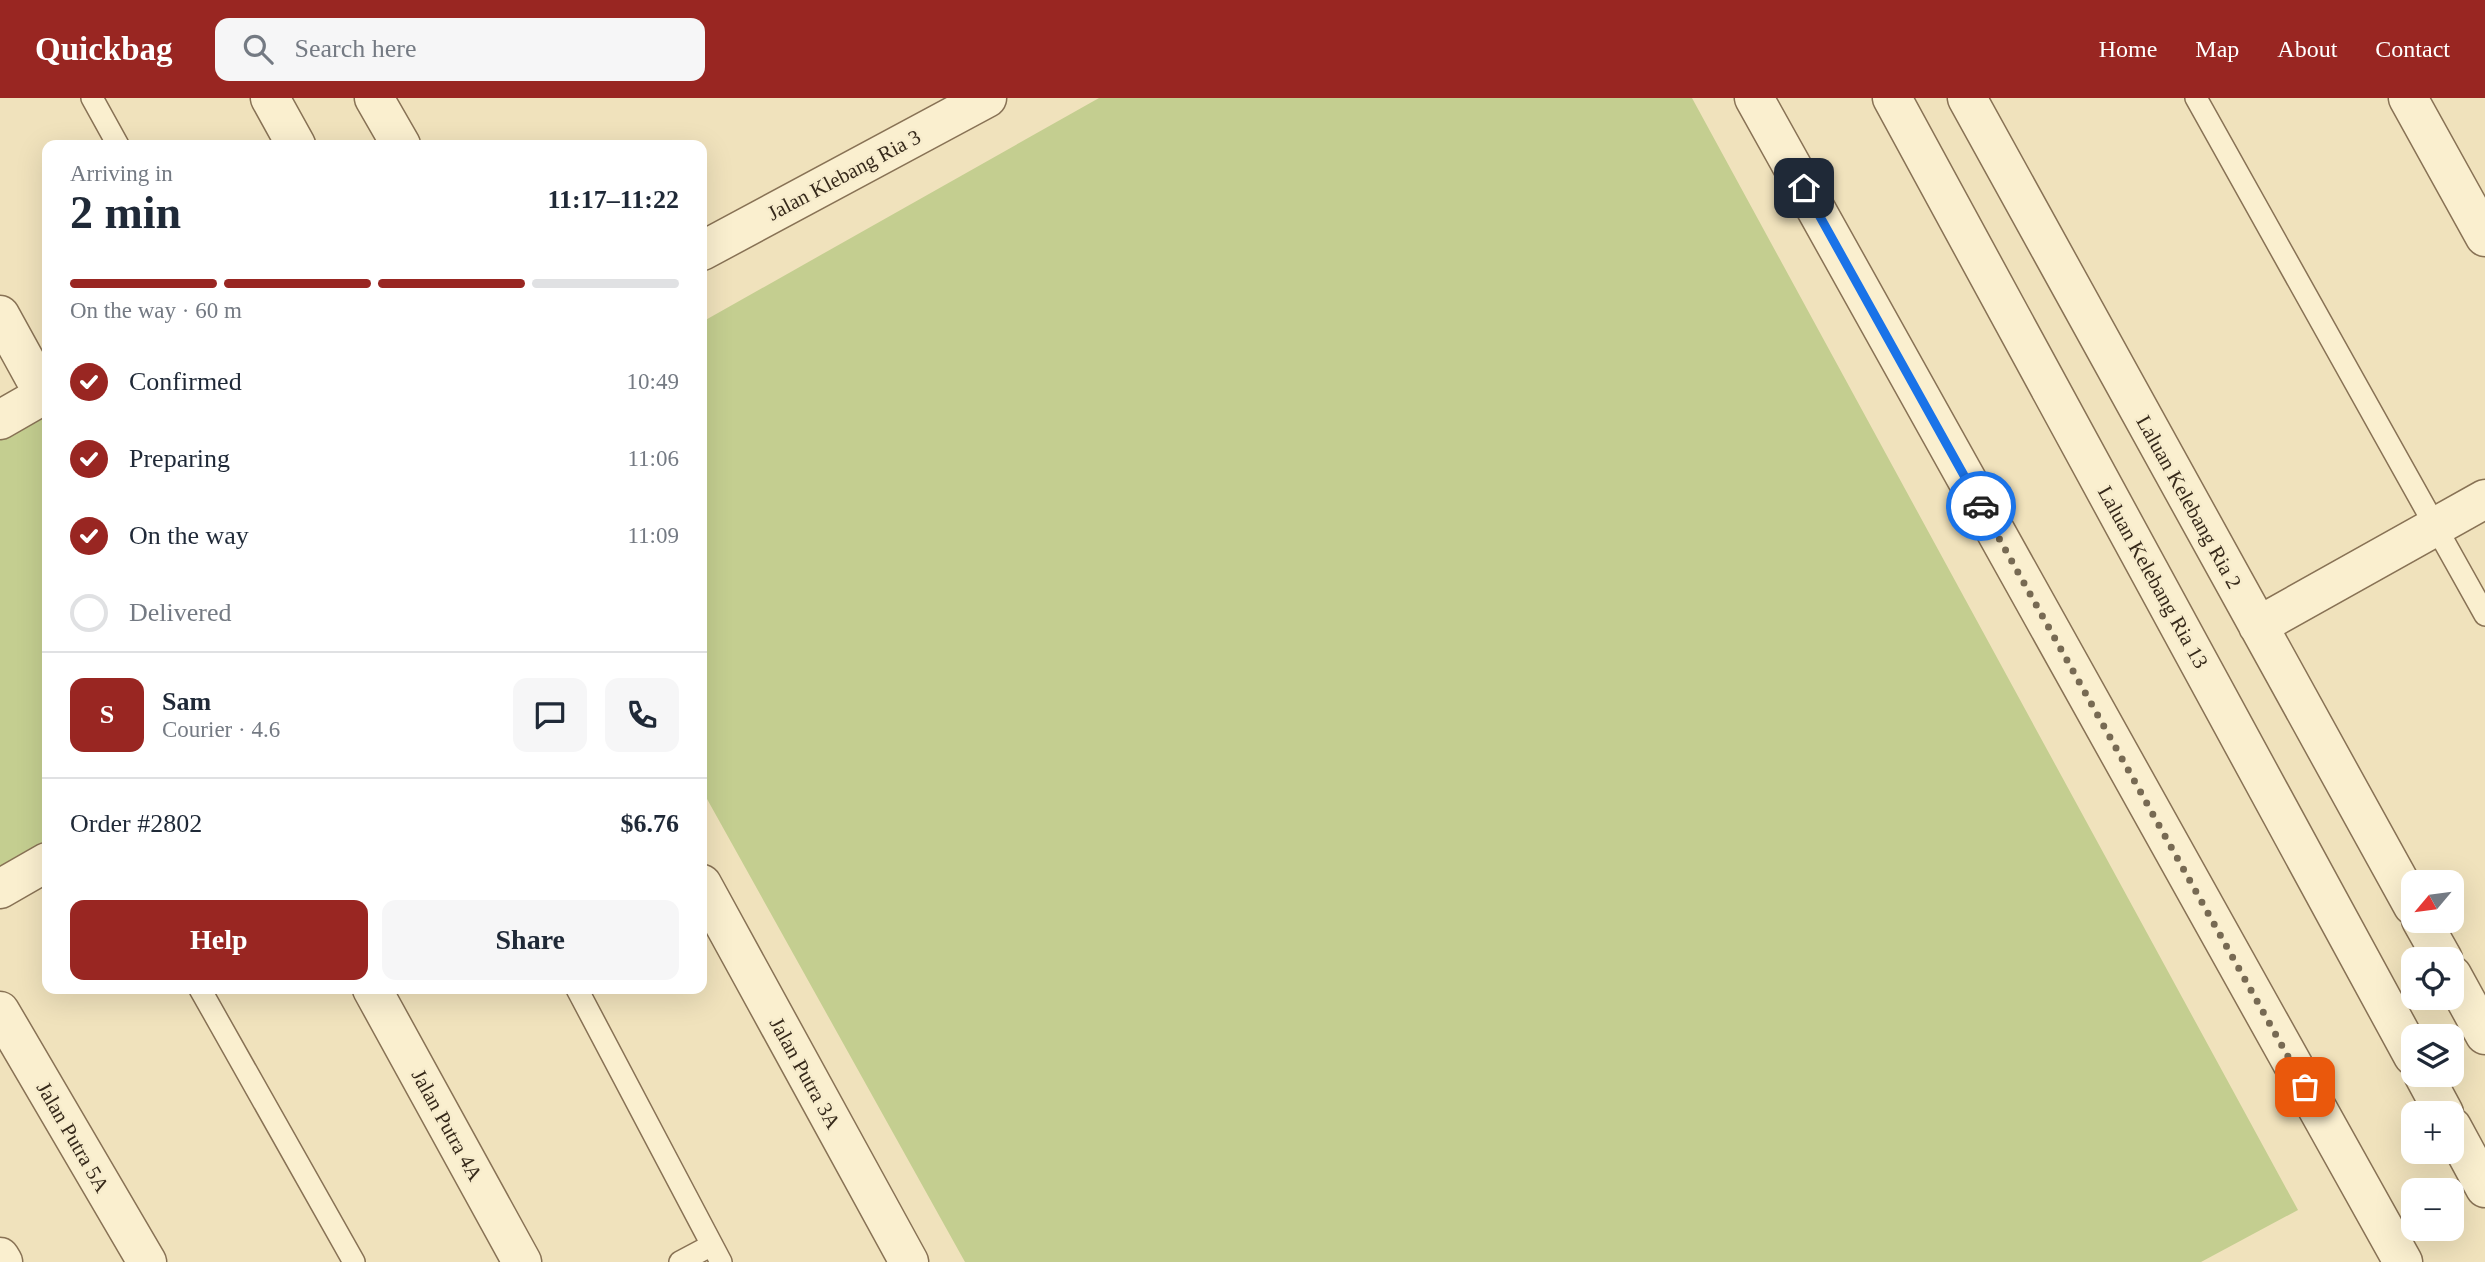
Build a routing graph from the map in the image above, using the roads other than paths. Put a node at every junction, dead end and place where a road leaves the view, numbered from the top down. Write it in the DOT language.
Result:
graph roads {
  1 [pos="92,98"];
  2 [pos="270,98"];
  3 [pos="374,98"];
  4 [pos="987,98"];
  5 [pos="1754,98"];
  6 [pos="1892,98"];
  7 [pos="1967,98"];
  8 [pos="2196,98"];
  9 [pos="2408,98"];
  10 [pos="115,140"];
  11 [pos="293,140"];
  12 [pos="398,140"];
  13 [pos="2485,237"];
  14 [pos="707,248"];
  15 [pos="0,315"];
  16 [pos="42,387"];
  17 [pos="42,396"];
  18 [pos="0,420"];
  19 [pos="2485,499"];
  20 [pos="2436,526"];
  21 [pos="2485,615"];
  22 [pos="2258,626"];
  23 [pos="42,865"];
  24 [pos="2401,884"];
  25 [pos="0,889"];
  26 [pos="707,893"];
  27 [pos="203,994"];
  28 [pos="375,994"];
  29 [pos="580,994"];
  30 [pos="2464,997"];
  31 [pos="0,1011"];
  32 [pos="2401,1034"];
  33 [pos="2485,1035"];
  34 [pos="2464,1149"];
  35 [pos="2485,1188"];
  36 [pos="717,1253"];
  37 [pos="0,1257"];
  38 [pos="2398,1260"];
  39 [pos="3,1262"];
  40 [pos="147,1262"];
  41 [pos="354,1262"];
  42 [pos="522,1262"];
  43 [pos="680,1262"];
  44 [pos="909,1262"];
  1 -- 10 [label="lane"];
  2 -- 11 [label="street"];
  3 -- 12 [label="street"];
  4 -- 14 [label="street, Jalan Klebang Ria 3"];
  5 -- 38 [label="street"];
  6 -- 32 [label="street, Laluan Kelebang Ria 13"];
  7 -- 22 [label="street, Laluan Kelebang Ria 2"];
  8 -- 20 [label="lane"];
  9 -- 13 [label="street"];
  15 -- 16 [label="street"];
  17 -- 18 [label="street"];
  19 -- 20 [label="street"];
  20 -- 21 [label="lane"];
  20 -- 22 [label="street"];
  22 -- 24 [label="street, Laluan Kelebang Ria 2"];
  23 -- 25 [label="street"];
  26 -- 44 [label="street, Jalan Putra 3A"];
  27 -- 41 [label="lane"];
  28 -- 42 [label="street, Jalan Putra 4A"];
  29 -- 36 [label="lane"];
  30 -- 33 [label="street"];
  31 -- 40 [label="street, Jalan Putra 5A"];
  34 -- 35 [label="street"];
  36 -- 43 [label="lane"];
  37 -- 39 [label="street"];
}
